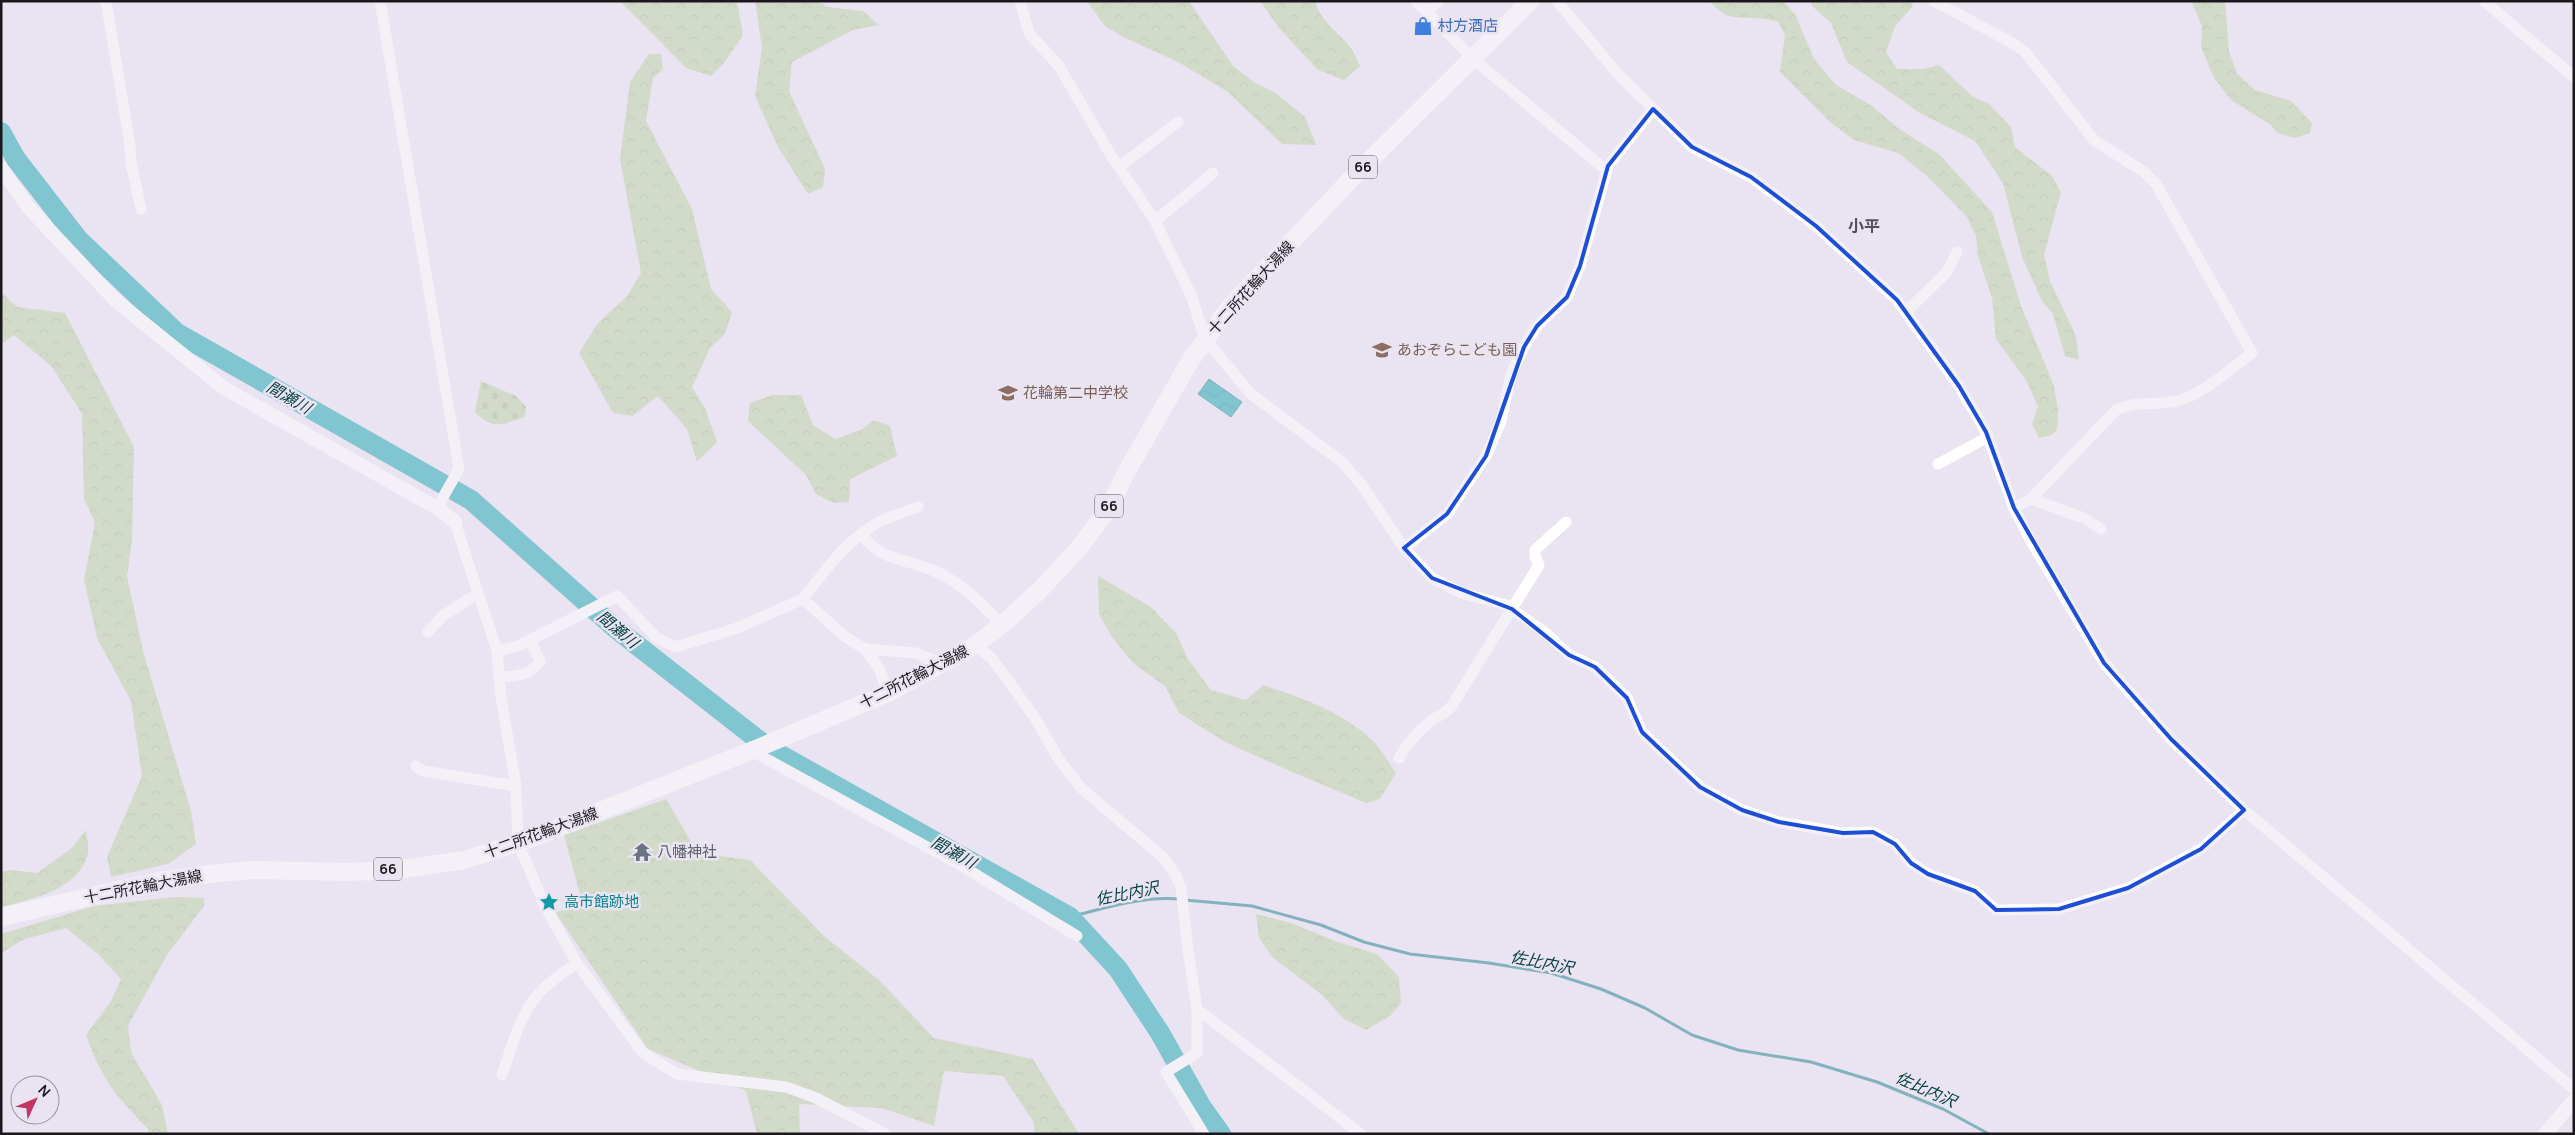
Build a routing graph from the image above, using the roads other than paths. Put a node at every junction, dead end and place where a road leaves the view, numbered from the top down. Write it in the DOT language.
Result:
graph roads {
  1 [pos="106,1"];
  2 [pos="380,1"];
  3 [pos="1020,1"];
  4 [pos="1416,1"];
  5 [pos="1438,1"];
  6 [pos="1530,1"];
  7 [pos="1557,1"];
  8 [pos="1934,1"];
  9 [pos="2484,1"];
  10 [pos="1427,12"];
  11 [pos="1472,58"];
  12 [pos="2574,77"];
  13 [pos="1653,109"];
  14 [pos="1178,122"];
  15 [pos="1119,167"];
  16 [pos="1,168"];
  17 [pos="1606,170"];
  18 [pos="1212,173"];
  19 [pos="141,209"];
  20 [pos="1155,221"];
  21 [pos="1957,252"];
  22 [pos="1906,312"];
  23 [pos="1205,339"];
  24 [pos="1988,437"];
  25 [pos="1938,464"];
  26 [pos="2030,499"];
  27 [pos="439,505"];
  28 [pos="918,507"];
  29 [pos="2014,508"];
  30 [pos="455,522"];
  31 [pos="1566,522"];
  32 [pos="2101,529"];
  33 [pos="861,535"];
  34 [pos="1404,548"];
  35 [pos="477,594"];
  36 [pos="803,600"];
  37 [pos="1512,609"];
  38 [pos="1002,625"];
  39 [pos="428,632"];
  40 [pos="530,640"];
  41 [pos="976,645"];
  42 [pos="865,649"];
  43 [pos="497,651"];
  44 [pos="944,664"];
  45 [pos="499,678"];
  46 [pos="888,693"];
  47 [pos="755,750"];
  48 [pos="1399,758"];
  49 [pos="416,766"];
  50 [pos="516,786"];
  51 [pos="2244,810"];
  52 [pos="518,843"];
  53 [pos="1,918"];
  54 [pos="1077,936"];
  55 [pos="577,963"];
  56 [pos="1197,1010"];
  57 [pos="502,1075"];
  58 [pos="2574,1089"];
  59 [pos="2574,1100"];
  60 [pos="885,1134"];
  61 [pos="1204,1134"];
  62 [pos="1361,1134"];
  63 [pos="2546,1134"];
  1 -- 19 [label="street"];
  2 -- 27 [label="street"];
  3 -- 15 [label="street"];
  4 -- 10 [label="street"];
  5 -- 10 [label="street"];
  6 -- 11 [label="main road, 十二所花輪大湯線 / 66"];
  7 -- 13 [label="street"];
  8 -- 26 [label="street"];
  9 -- 12 [label="street"];
  10 -- 11 [label="street"];
  11 -- 17 [label="street"];
  11 -- 23 [label="main road, 十二所花輪大湯線 / 66"];
  13 -- 17 [label="street"];
  13 -- 22 [label="street"];
  14 -- 15 [label="street"];
  15 -- 20 [label="street"];
  16 -- 27 [label="street"];
  17 -- 34 [label="street"];
  18 -- 20 [label="street"];
  20 -- 23 [label="street"];
  21 -- 22 [label="street"];
  22 -- 24 [label="street"];
  23 -- 34 [label="street"];
  23 -- 38 [label="main road, 十二所花輪大湯線 / 66"];
  24 -- 25 [label="street"];
  24 -- 29 [label="street"];
  26 -- 29 [label="street"];
  26 -- 32 [label="street"];
  27 -- 30 [label="street"];
  28 -- 33 [label="street"];
  29 -- 51 [label="street"];
  30 -- 35 [label="street"];
  31 -- 37 [label="street"];
  33 -- 36 [label="street"];
  33 -- 38 [label="street"];
  34 -- 37 [label="street"];
  35 -- 39 [label="street"];
  35 -- 43 [label="street"];
  36 -- 40 [label="street"];
  36 -- 42 [label="street"];
  37 -- 48 [label="street"];
  37 -- 51 [label="street"];
  38 -- 41 [label="main road, 十二所花輪大湯線 / 66"];
  40 -- 43 [label="street"];
  40 -- 45 [label="street"];
  41 -- 44 [label="main road, 十二所花輪大湯線 / 66"];
  41 -- 56 [label="street"];
  42 -- 44 [label="street"];
  42 -- 46 [label="street"];
  43 -- 45 [label="street"];
  44 -- 46 [label="main road, 十二所花輪大湯線 / 66"];
  45 -- 50 [label="street"];
  46 -- 47 [label="main road, 十二所花輪大湯線 / 66"];
  47 -- 52 [label="main road, 十二所花輪大湯線 / 66"];
  47 -- 54 [label="street"];
  49 -- 50 [label="street"];
  50 -- 52 [label="street"];
  51 -- 58 [label="street"];
  52 -- 53 [label="main road, 十二所花輪大湯線 / 66"];
  52 -- 55 [label="street"];
  55 -- 57 [label="street"];
  55 -- 60 [label="street"];
  56 -- 61 [label="street"];
  56 -- 62 [label="street"];
  59 -- 63 [label="street"];
}
